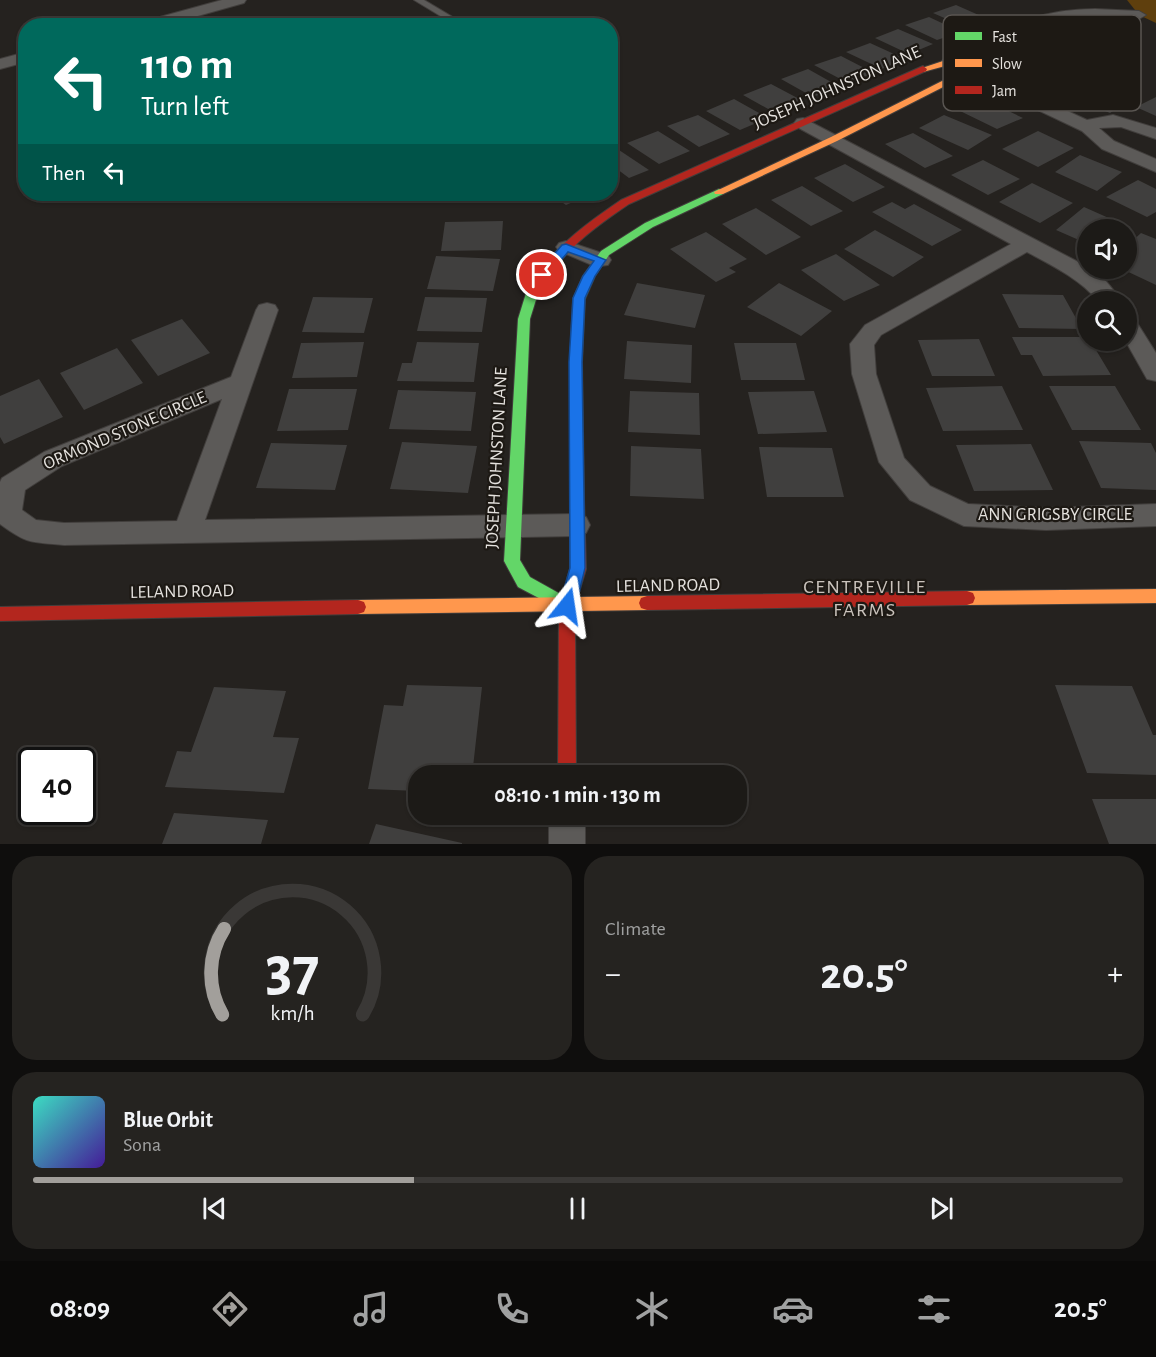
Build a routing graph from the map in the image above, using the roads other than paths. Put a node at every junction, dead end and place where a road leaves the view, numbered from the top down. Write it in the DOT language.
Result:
graph roads {
  1 [pos="239,0"];
  2 [pos="418,0"];
  3 [pos="1119,0"];
  4 [pos="1070,15"];
  5 [pos="1139,15"];
  6 [pos="1141,16"];
  7 [pos="173,18"];
  8 [pos="450,18"];
  9 [pos="1156,25"];
  10 [pos="18,59"];
  11 [pos="0,64"];
  12 [pos="943,64"];
  13 [pos="943,84"];
  14 [pos="1054,111"];
  15 [pos="803,123"];
  16 [pos="1088,127"];
  17 [pos="1156,134"];
  18 [pos="834,140"];
  19 [pos="1156,166"];
  20 [pos="1026,244"];
  21 [pos="566,248"];
  22 [pos="600,260"];
  23 [pos="1102,291"];
  24 [pos="267,310"];
  25 [pos="1137,341"];
  26 [pos="1156,373"];
  27 [pos="241,382"];
  28 [pos="1156,515"];
  29 [pos="513,525"];
  30 [pos="576,525"];
  31 [pos="187,532"];
  32 [pos="1156,596"];
  33 [pos="567,606"];
  34 [pos="0,614"];
  35 [pos="567,765"];
  36 [pos="567,825"];
  37 [pos="567,844"];
  1 -- 7 [label="street"];
  2 -- 8 [label="lane"];
  3 -- 5 [label="street"];
  4 -- 5 [label="street, JOSEPH JOHNSTON LANE"];
  6 -- 9 [label="street"];
  10 -- 11 [label="street"];
  12 -- 15 [label="street, JOSEPH JOHNSTON LANE"];
  13 -- 18 [label="street, JOSEPH JOHNSTON LANE"];
  14 -- 16 [label="street"];
  15 -- 18 [label="street"];
  15 -- 21 [label="street, JOSEPH JOHNSTON LANE"];
  16 -- 17 [label="street"];
  16 -- 19 [label="street"];
  18 -- 20 [label="street"];
  18 -- 22 [label="street, JOSEPH JOHNSTON LANE"];
  20 -- 23 [label="street"];
  20 -- 28 [label="street, ANN GRIGSBY CIRCLE"];
  21 -- 22 [label="street"];
  21 -- 29 [label="street, JOSEPH JOHNSTON LANE"];
  22 -- 30 [label="street, JOSEPH JOHNSTON LANE"];
  24 -- 27 [label="street, ORMOND STONE CIRCLE"];
  25 -- 26 [label="street"];
  27 -- 31 [label="street, ORMOND STONE CIRCLE"];
  27 -- 31 [label="street, ORMOND STONE CIRCLE"];
  29 -- 30 [label="street, ORMOND STONE CIRCLE"];
  29 -- 31 [label="street, ORMOND STONE CIRCLE"];
  29 -- 33 [label="street, JOSEPH JOHNSTON LANE"];
  30 -- 33 [label="street, JOSEPH JOHNSTON LANE"];
  32 -- 33 [label="street, LELAND ROAD"];
  33 -- 34 [label="street, LELAND ROAD"];
  33 -- 35 [label="street"];
  36 -- 37 [label="street"];
}
